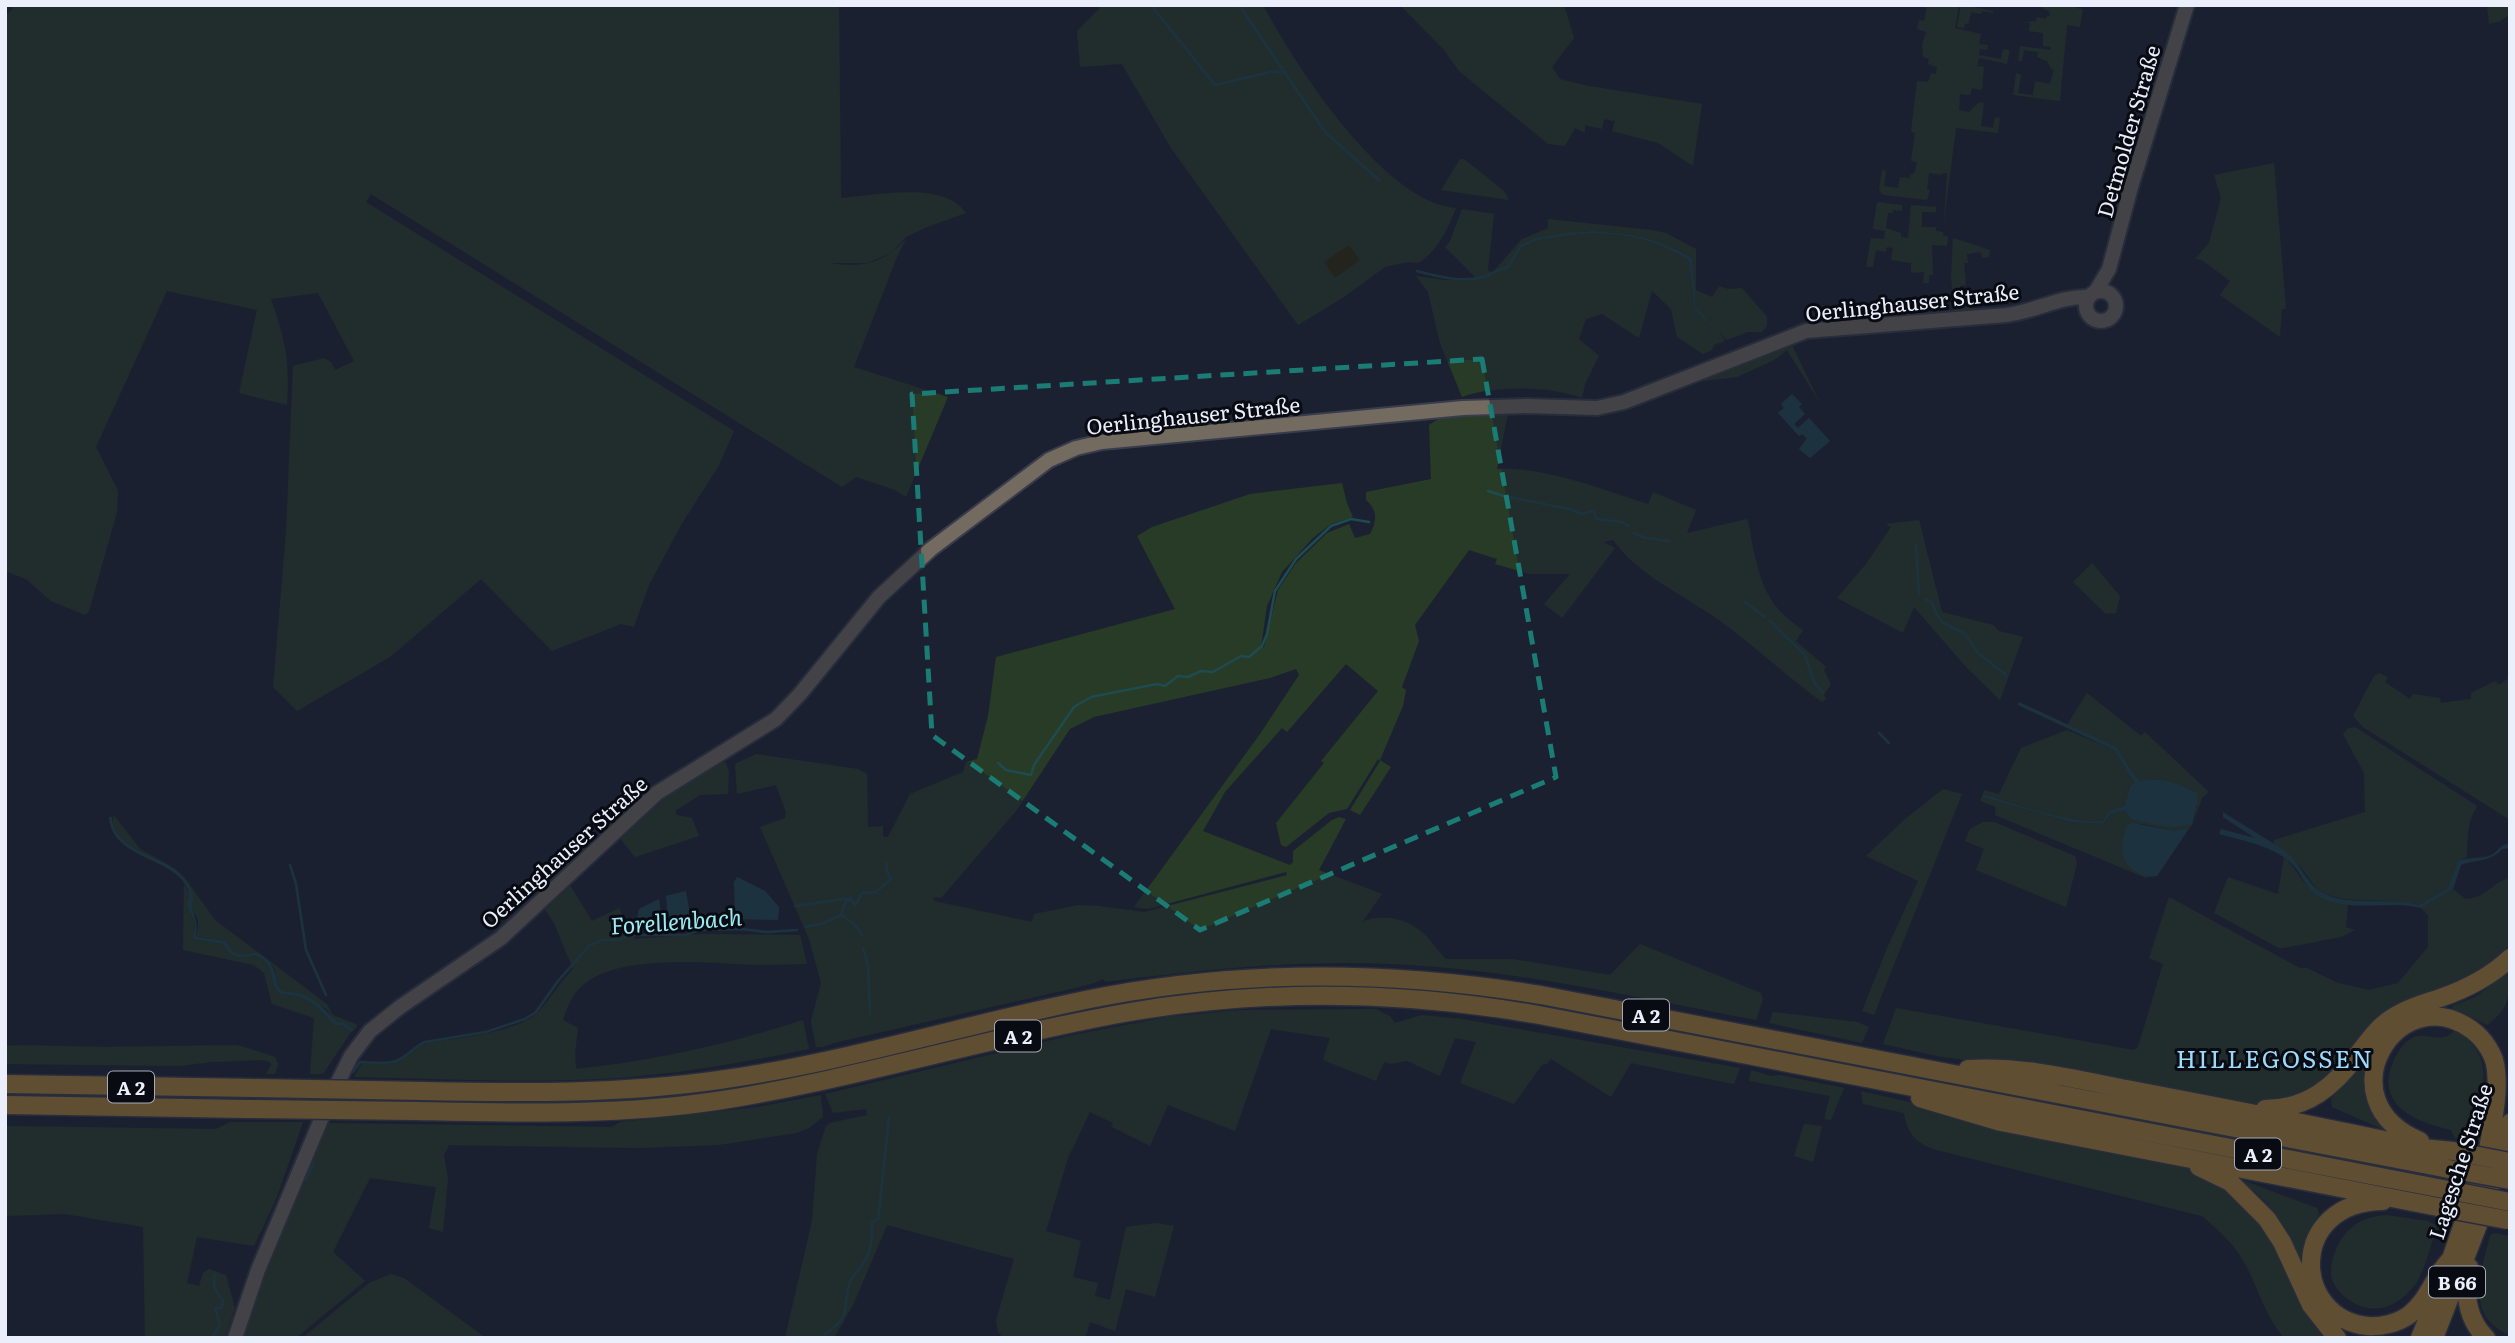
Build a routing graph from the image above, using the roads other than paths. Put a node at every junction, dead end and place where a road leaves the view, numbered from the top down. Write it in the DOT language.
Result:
graph roads {
  1 [pos="2187,5"];
  2 [pos="2095,297"];
  3 [pos="2510,958"];
  4 [pos="1935,1071"];
  5 [pos="2510,1077"];
  6 [pos="1875,1079"];
  7 [pos="5,1084"];
  8 [pos="5,1105"];
  9 [pos="2235,1110"];
  10 [pos="2510,1123"];
  11 [pos="2488,1150"];
  12 [pos="2160,1153"];
  13 [pos="2451,1160"];
  14 [pos="2510,1162"];
  15 [pos="2510,1180"];
  16 [pos="2441,1198"];
  17 [pos="2510,1202"];
  18 [pos="2509,1221"];
  19 [pos="2478,1225"];
  20 [pos="2451,1259"];
  21 [pos="235,1338"];
  22 [pos="2337,1338"];
  23 [pos="2420,1338"];
  24 [pos="2434,1338"];
  25 [pos="2486,1338"];
  1 -- 2 [label="main road, Detmolder Straße"];
  2 -- 21 [label="main road, Oerlinghauser Straße"];
  3 -- 9 [label="highway"];
  4 -- 7 [label="highway, A 2, bridge"];
  4 -- 9 [label="highway"];
  4 -- 13 [label="highway, A 2"];
  5 -- 11 [label="highway, Lagesche Straße / B 66"];
  6 -- 8 [label="highway, A 2, bridge"];
  6 -- 12 [label="highway"];
  6 -- 16 [label="highway, A 2"];
  9 -- 13 [label="highway"];
  10 -- 19 [label="highway, Lagesche Straße / B 66"];
  11 -- 13 [label="highway"];
  11 -- 20 [label="highway, Lagesche Straße / B 66"];
  12 -- 16 [label="highway"];
  12 -- 22 [label="highway"];
  13 -- 14 [label="highway, bridge"];
  13 -- 15 [label="highway, A 2, bridge"];
  16 -- 17 [label="highway, A 2, bridge"];
  16 -- 18 [label="highway, bridge"];
  16 -- 20 [label="highway"];
  19 -- 24 [label="highway, Lagesche Straße / B 66"];
  19 -- 25 [label="highway"];
  20 -- 23 [label="highway, Lagesche Straße / B 66"];
}
